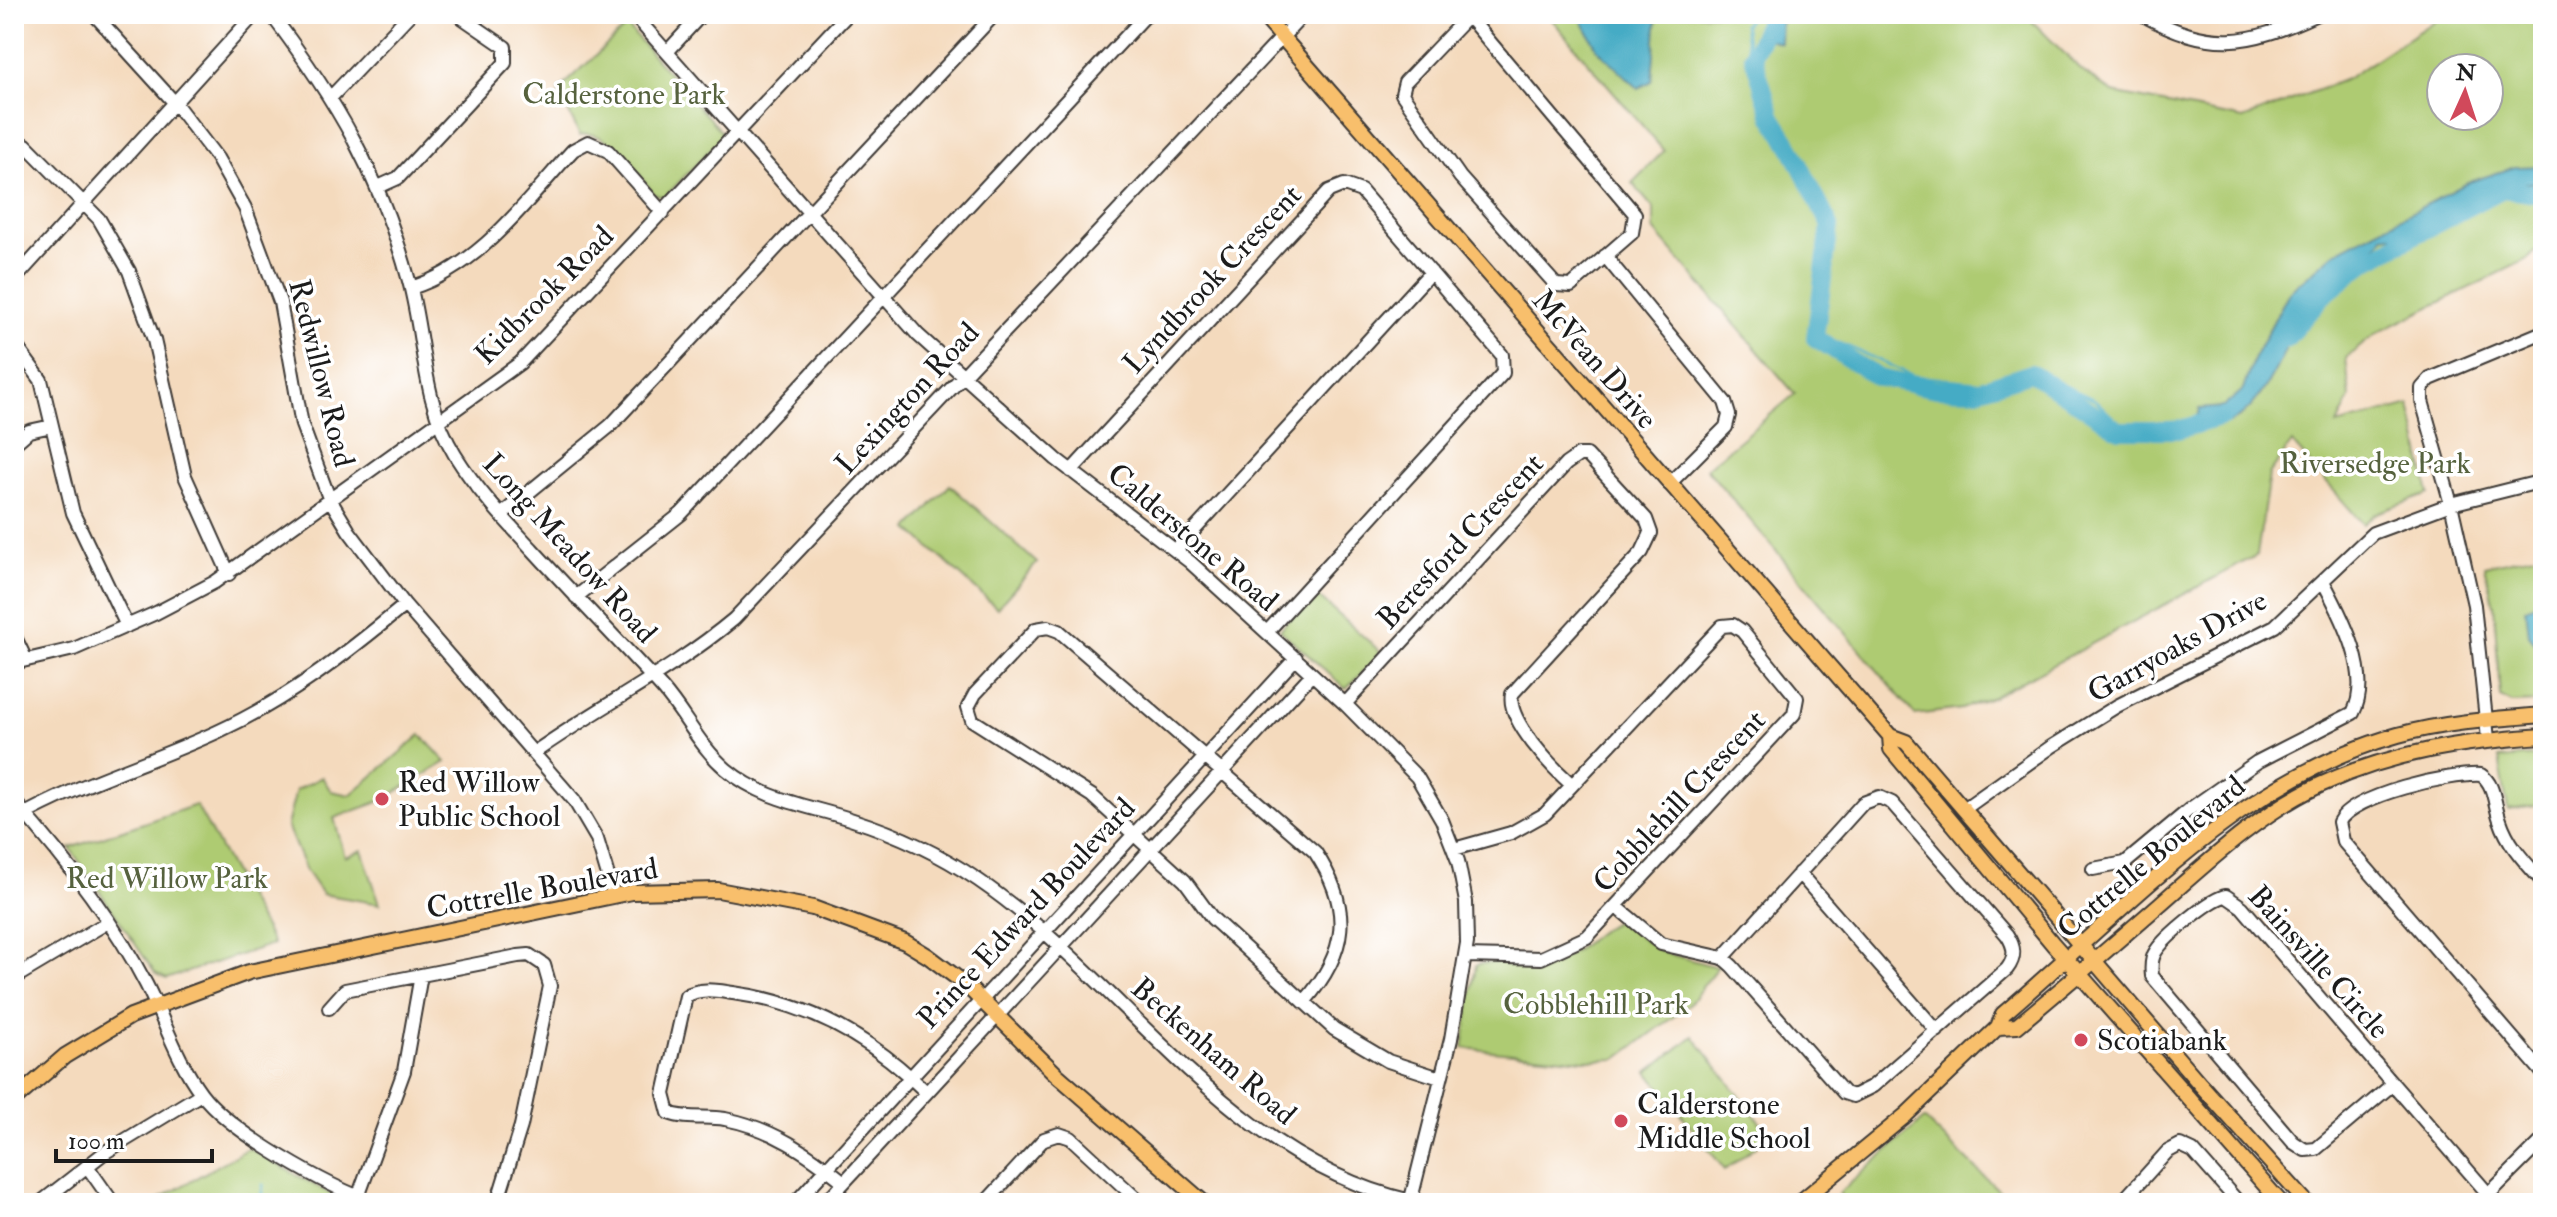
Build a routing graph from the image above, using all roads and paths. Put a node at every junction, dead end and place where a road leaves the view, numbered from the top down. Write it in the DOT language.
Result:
graph roads {
  1 [pos="94,14"];
  2 [pos="255,14"];
  3 [pos="271,14"];
  4 [pos="410,14"];
  5 [pos="457,14"];
  6 [pos="633,14"];
  7 [pos="702,14"];
  8 [pos="848,14"];
  9 [pos="995,14"];
  10 [pos="1147,14"];
  11 [pos="1262,14"];
  12 [pos="1304,14"];
  13 [pos="2317,14"];
  14 [pos="1469,15"];
  15 [pos="2149,16"];
  16 [pos="1282,37"];
  17 [pos="667,52"];
  18 [pos="332,96"];
  19 [pos="174,102"];
  20 [pos="737,133"];
  21 [pos="14,140"];
  22 [pos="378,187"];
  23 [pos="85,202"];
  24 [pos="663,213"];
  25 [pos="809,215"];
  26 [pos="1605,256"];
  27 [pos="1431,272"];
  28 [pos="14,280"];
  29 [pos="411,288"];
  30 [pos="884,298"];
  31 [pos="2543,332"];
  32 [pos="14,343"];
  33 [pos="963,376"];
  34 [pos="439,425"];
  35 [pos="52,426"];
  36 [pos="14,444"];
  37 [pos="1071,471"];
  38 [pos="2543,481"];
  39 [pos="1669,484"];
  40 [pos="329,498"];
  41 [pos="2451,504"];
  42 [pos="501,515"];
  43 [pos="1176,550"];
  44 [pos="229,574"];
  45 [pos="2324,583"];
  46 [pos="576,597"];
  47 [pos="405,605"];
  48 [pos="127,626"];
  49 [pos="1267,632"];
  50 [pos="14,635"];
  51 [pos="1296,658"];
  52 [pos="20,661"];
  53 [pos="1312,674"];
  54 [pos="652,678"];
  55 [pos="1345,704"];
  56 [pos="2539,716"];
  57 [pos="2485,719"];
  58 [pos="1890,736"];
  59 [pos="2543,736"];
  60 [pos="2488,739"];
  61 [pos="535,752"];
  62 [pos="1205,758"];
  63 [pos="1222,772"];
  64 [pos="1572,785"];
  65 [pos="14,801"];
  66 [pos="1964,809"];
  67 [pos="20,817"];
  68 [pos="1134,834"];
  69 [pos="1151,849"];
  70 [pos="1454,849"];
  71 [pos="2093,869"];
  72 [pos="1799,873"];
  73 [pos="2543,882"];
  74 [pos="614,896"];
  75 [pos="1617,907"];
  76 [pos="108,922"];
  77 [pos="1044,932"];
  78 [pos="2083,946"];
  79 [pos="1060,947"];
  80 [pos="1467,956"];
  81 [pos="1723,958"];
  82 [pos="2068,960"];
  83 [pos="2096,960"];
  84 [pos="2080,974"];
  85 [pos="421,975"];
  86 [pos="14,978"];
  87 [pos="981,1000"];
  88 [pos="1304,1002"];
  89 [pos="157,1006"];
  90 [pos="329,1008"];
  91 [pos="997,1017"];
  92 [pos="1998,1027"];
  93 [pos="1937,1031"];
  94 [pos="2543,1073"];
  95 [pos="911,1077"];
  96 [pos="1440,1078"];
  97 [pos="2393,1084"];
  98 [pos="926,1092"];
  99 [pos="201,1094"];
  100 [pos="14,1100"];
  101 [pos="2543,1140"];
  102 [pos="87,1166"];
  103 [pos="826,1168"];
  104 [pos="844,1182"];
  105 [pos="358,1197"];
  106 [pos="2485,1199"];
  107 [pos="1410,1202"];
  108 [pos="40,1203"];
  109 [pos="113,1203"];
  110 [pos="375,1203"];
  111 [pos="497,1203"];
  112 [pos="795,1203"];
  113 [pos="825,1203"];
  114 [pos="985,1203"];
  115 [pos="1141,1203"];
  116 [pos="1204,1203"];
  117 [pos="1799,1203"];
  118 [pos="2121,1203"];
  119 [pos="2239,1203"];
  120 [pos="2281,1203"];
  121 [pos="2307,1203"];
  1 -- 19 [label="street, Redwillow Road"];
  2 -- 19 [label="street"];
  3 -- 18 [label="street, Long Meadow Road"];
  4 -- 18 [label="street"];
  5 -- 22 [label="street"];
  6 -- 17 [label="street, Calderstone Road"];
  7 -- 17 [label="street"];
  8 -- 20 [label="street, Kidbrook Road"];
  9 -- 25 [label="street"];
  10 -- 30 [label="street"];
  11 -- 16 [label="main road, McVean Drive"];
  12 -- 16 [label="street, Lexington Road"];
  13 -- 15 [label="street"];
  14 -- 26 [label="street"];
  14 -- 26 [label="street"];
  16 -- 33 [label="street, Lexington Road"];
  16 -- 39 [label="main road, McVean Drive"];
  17 -- 20 [label="street, Calderstone Road"];
  18 -- 22 [label="street, Long Meadow Road"];
  19 -- 23 [label="street"];
  19 -- 40 [label="street, Redwillow Road"];
  20 -- 24 [label="street, Kidbrook Road"];
  20 -- 25 [label="street, Calderstone Road"];
  21 -- 23 [label="street"];
  22 -- 29 [label="street, Long Meadow Road"];
  23 -- 28 [label="street"];
  23 -- 44 [label="street"];
  24 -- 29 [label="street"];
  24 -- 34 [label="street, Kidbrook Road"];
  25 -- 30 [label="street, Calderstone Road"];
  25 -- 42 [label="street"];
  26 -- 39 [label="street"];
  27 -- 37 [label="street, Lyndbrook Crescent"];
  27 -- 43 [label="street"];
  27 -- 49 [label="street, Lyndbrook Crescent"];
  29 -- 34 [label="street, Long Meadow Road"];
  30 -- 33 [label="street, Calderstone Road"];
  30 -- 46 [label="street"];
  31 -- 41 [label="street"];
  32 -- 35 [label="street"];
  33 -- 37 [label="street, Calderstone Road"];
  33 -- 54 [label="street, Lexington Road"];
  34 -- 40 [label="street, Kidbrook Road"];
  34 -- 42 [label="street, Long Meadow Road"];
  35 -- 36 [label="street"];
  35 -- 48 [label="street"];
  37 -- 43 [label="street, Calderstone Road"];
  38 -- 41 [label="street, Garryoaks Drive"];
  39 -- 58 [label="main road, McVean Drive"];
  40 -- 44 [label="street, Kidbrook Road"];
  40 -- 47 [label="street, Redwillow Road"];
  41 -- 45 [label="street, Garryoaks Drive"];
  41 -- 57 [label="street"];
  42 -- 46 [label="street, Long Meadow Road"];
  43 -- 49 [label="street, Calderstone Road"];
  44 -- 48 [label="street, Kidbrook Road"];
  45 -- 66 [label="street, Garryoaks Drive"];
  45 -- 71 [label="street"];
  46 -- 54 [label="street, Long Meadow Road"];
  47 -- 61 [label="street, Redwillow Road"];
  47 -- 67 [label="street"];
  48 -- 52 [label="street, Kidbrook Road"];
  49 -- 51 [label="street, Calderstone Road"];
  50 -- 52 [label="street"];
  51 -- 53 [label="street, Calderstone Road"];
  51 -- 62 [label="street, Prince Edward Boulevard"];
  53 -- 55 [label="street, Calderstone Road"];
  53 -- 63 [label="street, Prince Edward Boulevard"];
  54 -- 61 [label="street, Lexington Road"];
  54 -- 77 [label="street, Long Meadow Road"];
  55 -- 64 [label="street, Beresford Crescent"];
  55 -- 70 [label="street, Calderstone Road"];
  56 -- 57 [label="main road, Cottrelle Boulevard"];
  57 -- 60 [label="street"];
  57 -- 78 [label="main road, Cottrelle Boulevard"];
  58 -- 66 [label="main road, McVean Drive"];
  58 -- 82 [label="main road, McVean Drive"];
  59 -- 60 [label="main road, Cottrelle Boulevard"];
  60 -- 83 [label="main road, Cottrelle Boulevard"];
  61 -- 74 [label="street, Redwillow Road"];
  62 -- 63 [label="street"];
  62 -- 68 [label="street, Prince Edward Boulevard"];
  62 -- 68 [label="street"];
  63 -- 69 [label="street, Prince Edward Boulevard"];
  63 -- 88 [label="street"];
  64 -- 70 [label="street, Cobblehill Crescent"];
  64 -- 75 [label="street, Cobblehill Crescent"];
  65 -- 67 [label="street"];
  66 -- 78 [label="main road, McVean Drive"];
  67 -- 76 [label="street"];
  68 -- 69 [label="street"];
  68 -- 77 [label="street, Prince Edward Boulevard"];
  69 -- 79 [label="street, Prince Edward Boulevard"];
  69 -- 88 [label="street"];
  70 -- 80 [label="street, Calderstone Road"];
  72 -- 81 [label="street"];
  72 -- 93 [label="street"];
  72 -- 93 [label="street"];
  73 -- 94 [label="street"];
  74 -- 87 [label="main road, Cottrelle Boulevard"];
  74 -- 89 [label="main road, Cottrelle Boulevard"];
  75 -- 80 [label="street, Cobblehill Crescent"];
  75 -- 81 [label="street"];
  76 -- 86 [label="street"];
  76 -- 89 [label="street"];
  77 -- 79 [label="street, Beckenham Road"];
  77 -- 87 [label="street, Prince Edward Boulevard"];
  78 -- 82 [label="main road, Cottrelle Boulevard"];
  78 -- 83 [label="main road, McVean Drive"];
  79 -- 91 [label="street, Prince Edward Boulevard"];
  79 -- 107 [label="street, Beckenham Road"];
  80 -- 96 [label="street, Calderstone Road"];
  81 -- 93 [label="street"];
  82 -- 84 [label="main road, McVean Drive"];
  82 -- 92 [label="main road, Cottrelle Boulevard"];
  83 -- 84 [label="main road, Cottrelle Boulevard"];
  83 -- 121 [label="main road, McVean Drive"];
  84 -- 92 [label="main road, Cottrelle Boulevard"];
  84 -- 120 [label="main road, McVean Drive"];
  85 -- 90 [label="street"];
  85 -- 105 [label="street"];
  85 -- 111 [label="street"];
  87 -- 91 [label="main road, Cottrelle Boulevard"];
  87 -- 95 [label="street, Prince Edward Boulevard"];
  88 -- 96 [label="street"];
  89 -- 99 [label="street"];
  89 -- 100 [label="main road, Cottrelle Boulevard"];
  91 -- 98 [label="street, Prince Edward Boulevard"];
  91 -- 116 [label="main road, Cottrelle Boulevard"];
  92 -- 117 [label="main road, Cottrelle Boulevard"];
  95 -- 98 [label="street"];
  95 -- 103 [label="street, Prince Edward Boulevard"];
  95 -- 103 [label="street"];
  96 -- 107 [label="street, Calderstone Road"];
  97 -- 97 [label="street, Bainsville Circle"];
  97 -- 106 [label="street, Bainsville Circle"];
  98 -- 104 [label="street, Prince Edward Boulevard"];
  99 -- 102 [label="street"];
  99 -- 105 [label="street"];
  101 -- 106 [label="street"];
  102 -- 108 [label="street"];
  102 -- 109 [label="street"];
  103 -- 104 [label="street"];
  103 -- 112 [label="street, Prince Edward Boulevard"];
  104 -- 113 [label="street, Prince Edward Boulevard"];
  105 -- 110 [label="street"];
  114 -- 115 [label="street"];
  118 -- 119 [label="street"];
}
